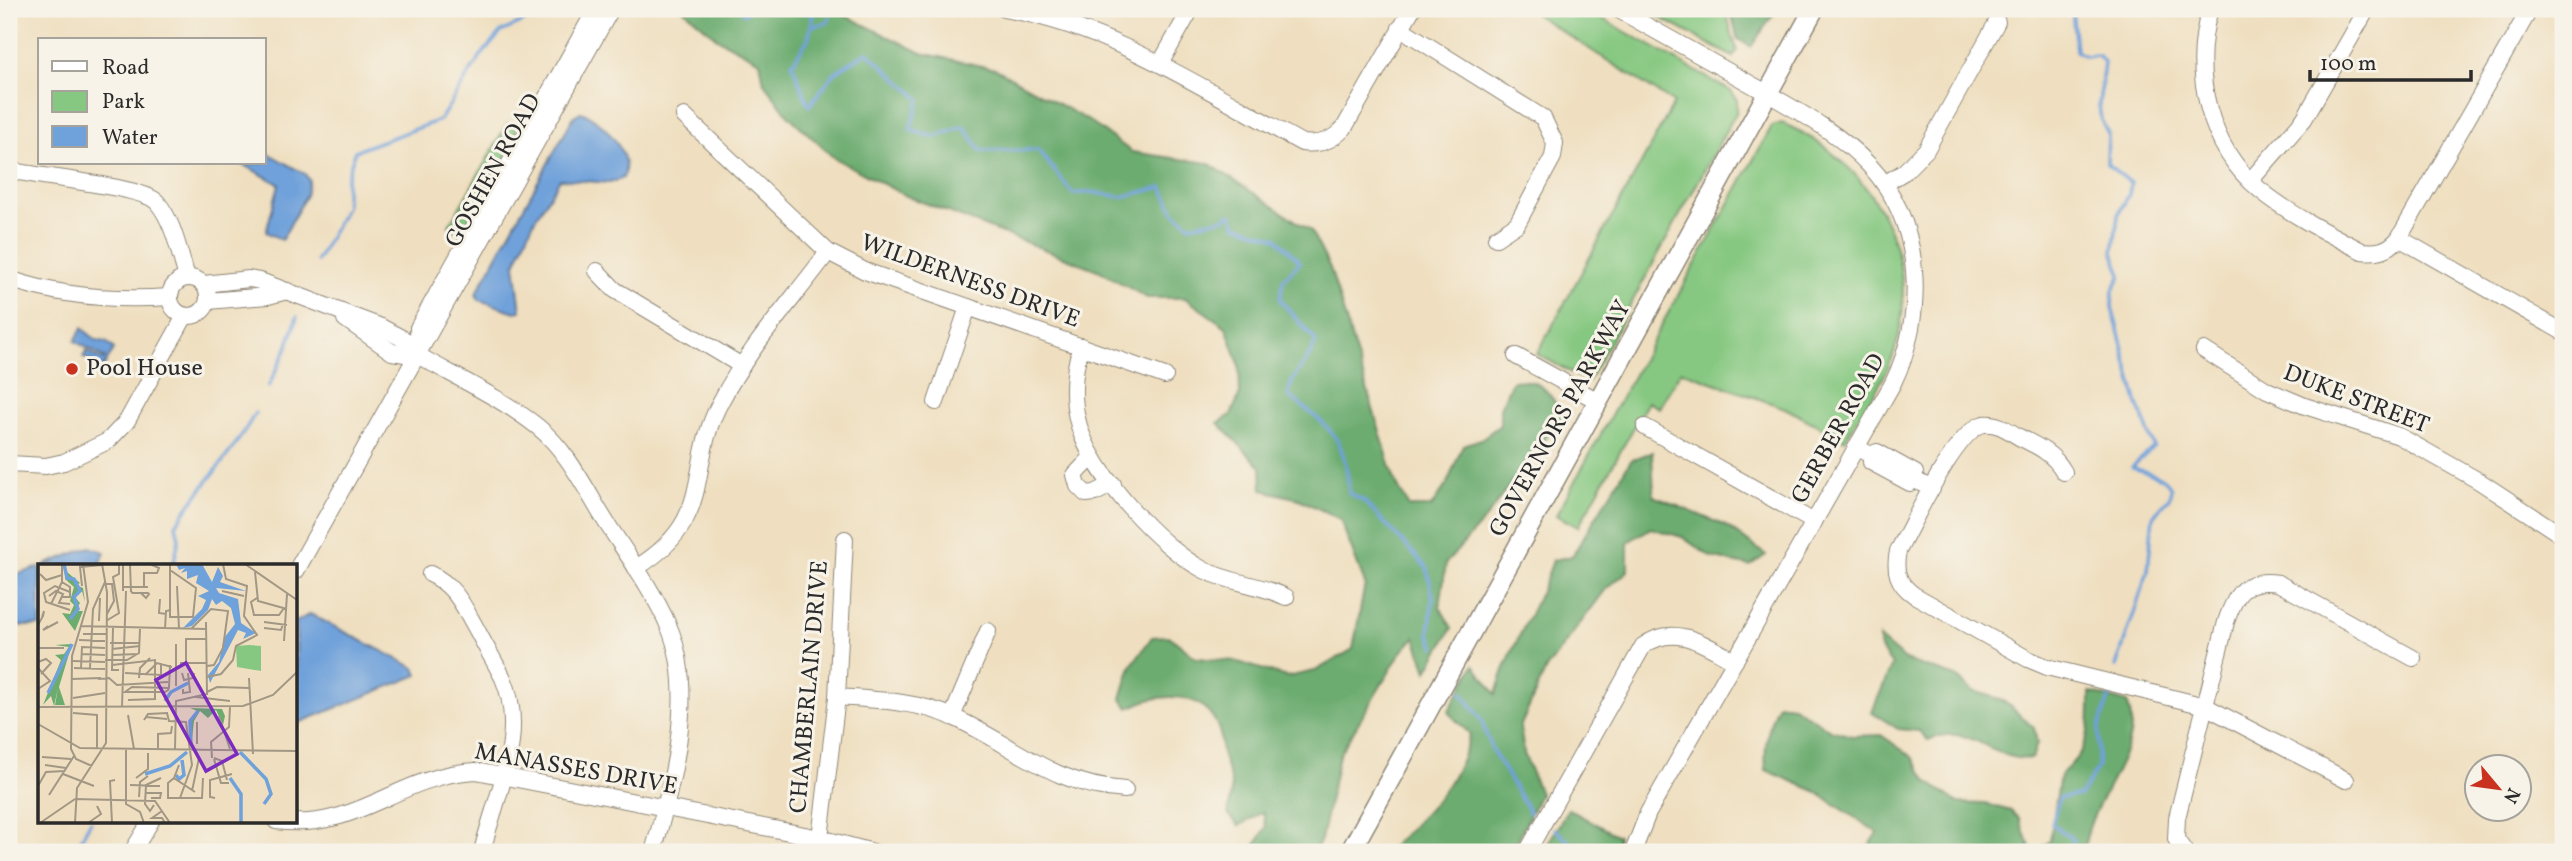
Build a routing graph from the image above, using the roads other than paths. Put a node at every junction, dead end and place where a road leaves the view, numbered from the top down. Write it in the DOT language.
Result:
graph roads {
  1 [pos="596,9"];
  2 [pos="611,9"];
  3 [pos="1004,9"];
  4 [pos="1191,9"];
  5 [pos="1412,9"];
  6 [pos="1617,9"];
  7 [pos="1814,9"];
  8 [pos="2210,9"];
  9 [pos="2367,9"];
  10 [pos="2530,9"];
  11 [pos="1024,10"];
  12 [pos="1997,22"];
  13 [pos="1401,28"];
  14 [pos="1160,64"];
  15 [pos="1768,94"];
  16 [pos="684,116"];
  17 [pos="9,170"];
  18 [pos="2250,181"];
  19 [pos="1884,184"];
  20 [pos="1496,238"];
  21 [pos="2399,238"];
  22 [pos="828,253"];
  23 [pos="597,271"];
  24 [pos="187,277"];
  25 [pos="9,279"];
  26 [pos="204,284"];
  27 [pos="287,291"];
  28 [pos="170,297"];
  29 [pos="208,301"];
  30 [pos="968,307"];
  31 [pos="185,316"];
  32 [pos="2563,332"];
  33 [pos="1081,346"];
  34 [pos="2204,350"];
  35 [pos="419,356"];
  36 [pos="1516,356"];
  37 [pos="742,366"];
  38 [pos="1165,376"];
  39 [pos="936,401"];
  40 [pos="1598,401"];
  41 [pos="1645,427"];
  42 [pos="1864,451"];
  43 [pos="1093,457"];
  44 [pos="9,464"];
  45 [pos="2064,472"];
  46 [pos="1113,484"];
  47 [pos="1933,489"];
  48 [pos="1814,522"];
  49 [pos="2563,536"];
  50 [pos="845,539"];
  51 [pos="298,568"];
  52 [pos="636,568"];
  53 [pos="430,574"];
  54 [pos="1286,597"];
  55 [pos="988,631"];
  56 [pos="2413,658"];
  57 [pos="1735,662"];
  58 [pos="836,697"];
  59 [pos="2205,706"];
  60 [pos="953,717"];
  61 [pos="504,776"];
  62 [pos="2346,780"];
  63 [pos="1125,790"];
  64 [pos="666,808"];
  65 [pos="150,822"];
  66 [pos="292,822"];
  67 [pos="820,838"];
  68 [pos="132,852"];
  69 [pos="482,852"];
  70 [pos="653,852"];
  71 [pos="873,852"];
  72 [pos="1350,852"];
  73 [pos="1527,852"];
  74 [pos="1633,852"];
  75 [pos="2185,852"];
  1 -- 35 [label="street, GOSHEN ROAD"];
  2 -- 35 [label="street, GOSHEN ROAD"];
  3 -- 11 [label="street"];
  4 -- 14 [label="street"];
  5 -- 13 [label="street"];
  6 -- 15 [label="street, GERBER ROAD"];
  7 -- 15 [label="main road, GOVERNORS PARKWAY"];
  8 -- 18 [label="street"];
  9 -- 18 [label="street"];
  10 -- 21 [label="street"];
  11 -- 14 [label="street"];
  12 -- 19 [label="street"];
  13 -- 14 [label="street"];
  13 -- 20 [label="street"];
  15 -- 19 [label="street, GERBER ROAD"];
  15 -- 40 [label="main road, GOVERNORS PARKWAY"];
  16 -- 22 [label="street, WILDERNESS DRIVE"];
  17 -- 24 [label="street"];
  18 -- 21 [label="street"];
  19 -- 42 [label="street, GERBER ROAD"];
  21 -- 32 [label="street"];
  22 -- 30 [label="street, WILDERNESS DRIVE"];
  22 -- 37 [label="street"];
  23 -- 37 [label="street"];
  24 -- 26 [label="street"];
  24 -- 28 [label="street"];
  25 -- 28 [label="street"];
  26 -- 27 [label="street"];
  26 -- 29 [label="street"];
  27 -- 29 [label="street"];
  27 -- 35 [label="street"];
  28 -- 31 [label="street"];
  29 -- 31 [label="street"];
  30 -- 33 [label="street, WILDERNESS DRIVE"];
  30 -- 39 [label="street"];
  31 -- 44 [label="street"];
  33 -- 38 [label="street, WILDERNESS DRIVE"];
  33 -- 43 [label="street"];
  34 -- 49 [label="street, DUKE STREET"];
  35 -- 51 [label="street, GOSHEN ROAD"];
  35 -- 52 [label="street"];
  36 -- 40 [label="street"];
  37 -- 52 [label="street"];
  40 -- 72 [label="main road, GOVERNORS PARKWAY"];
  41 -- 48 [label="street"];
  42 -- 47 [label="street"];
  42 -- 48 [label="street, GERBER ROAD"];
  43 -- 46 [label="street"];
  43 -- 46 [label="street"];
  45 -- 47 [label="street"];
  46 -- 54 [label="street"];
  47 -- 59 [label="street"];
  48 -- 57 [label="street, GERBER ROAD"];
  50 -- 58 [label="street, CHAMBERLAIN DRIVE"];
  52 -- 64 [label="street"];
  53 -- 61 [label="street"];
  55 -- 60 [label="street"];
  56 -- 59 [label="street"];
  57 -- 73 [label="street"];
  57 -- 74 [label="street, GERBER ROAD"];
  58 -- 60 [label="street"];
  58 -- 67 [label="street, CHAMBERLAIN DRIVE"];
  59 -- 62 [label="street"];
  59 -- 75 [label="street"];
  60 -- 63 [label="street"];
  61 -- 64 [label="street, MANASSES DRIVE"];
  61 -- 66 [label="street, MANASSES DRIVE"];
  61 -- 69 [label="street"];
  64 -- 67 [label="street, MANASSES DRIVE"];
  64 -- 70 [label="street"];
  65 -- 68 [label="street"];
  67 -- 71 [label="street, MANASSES DRIVE"];
}
